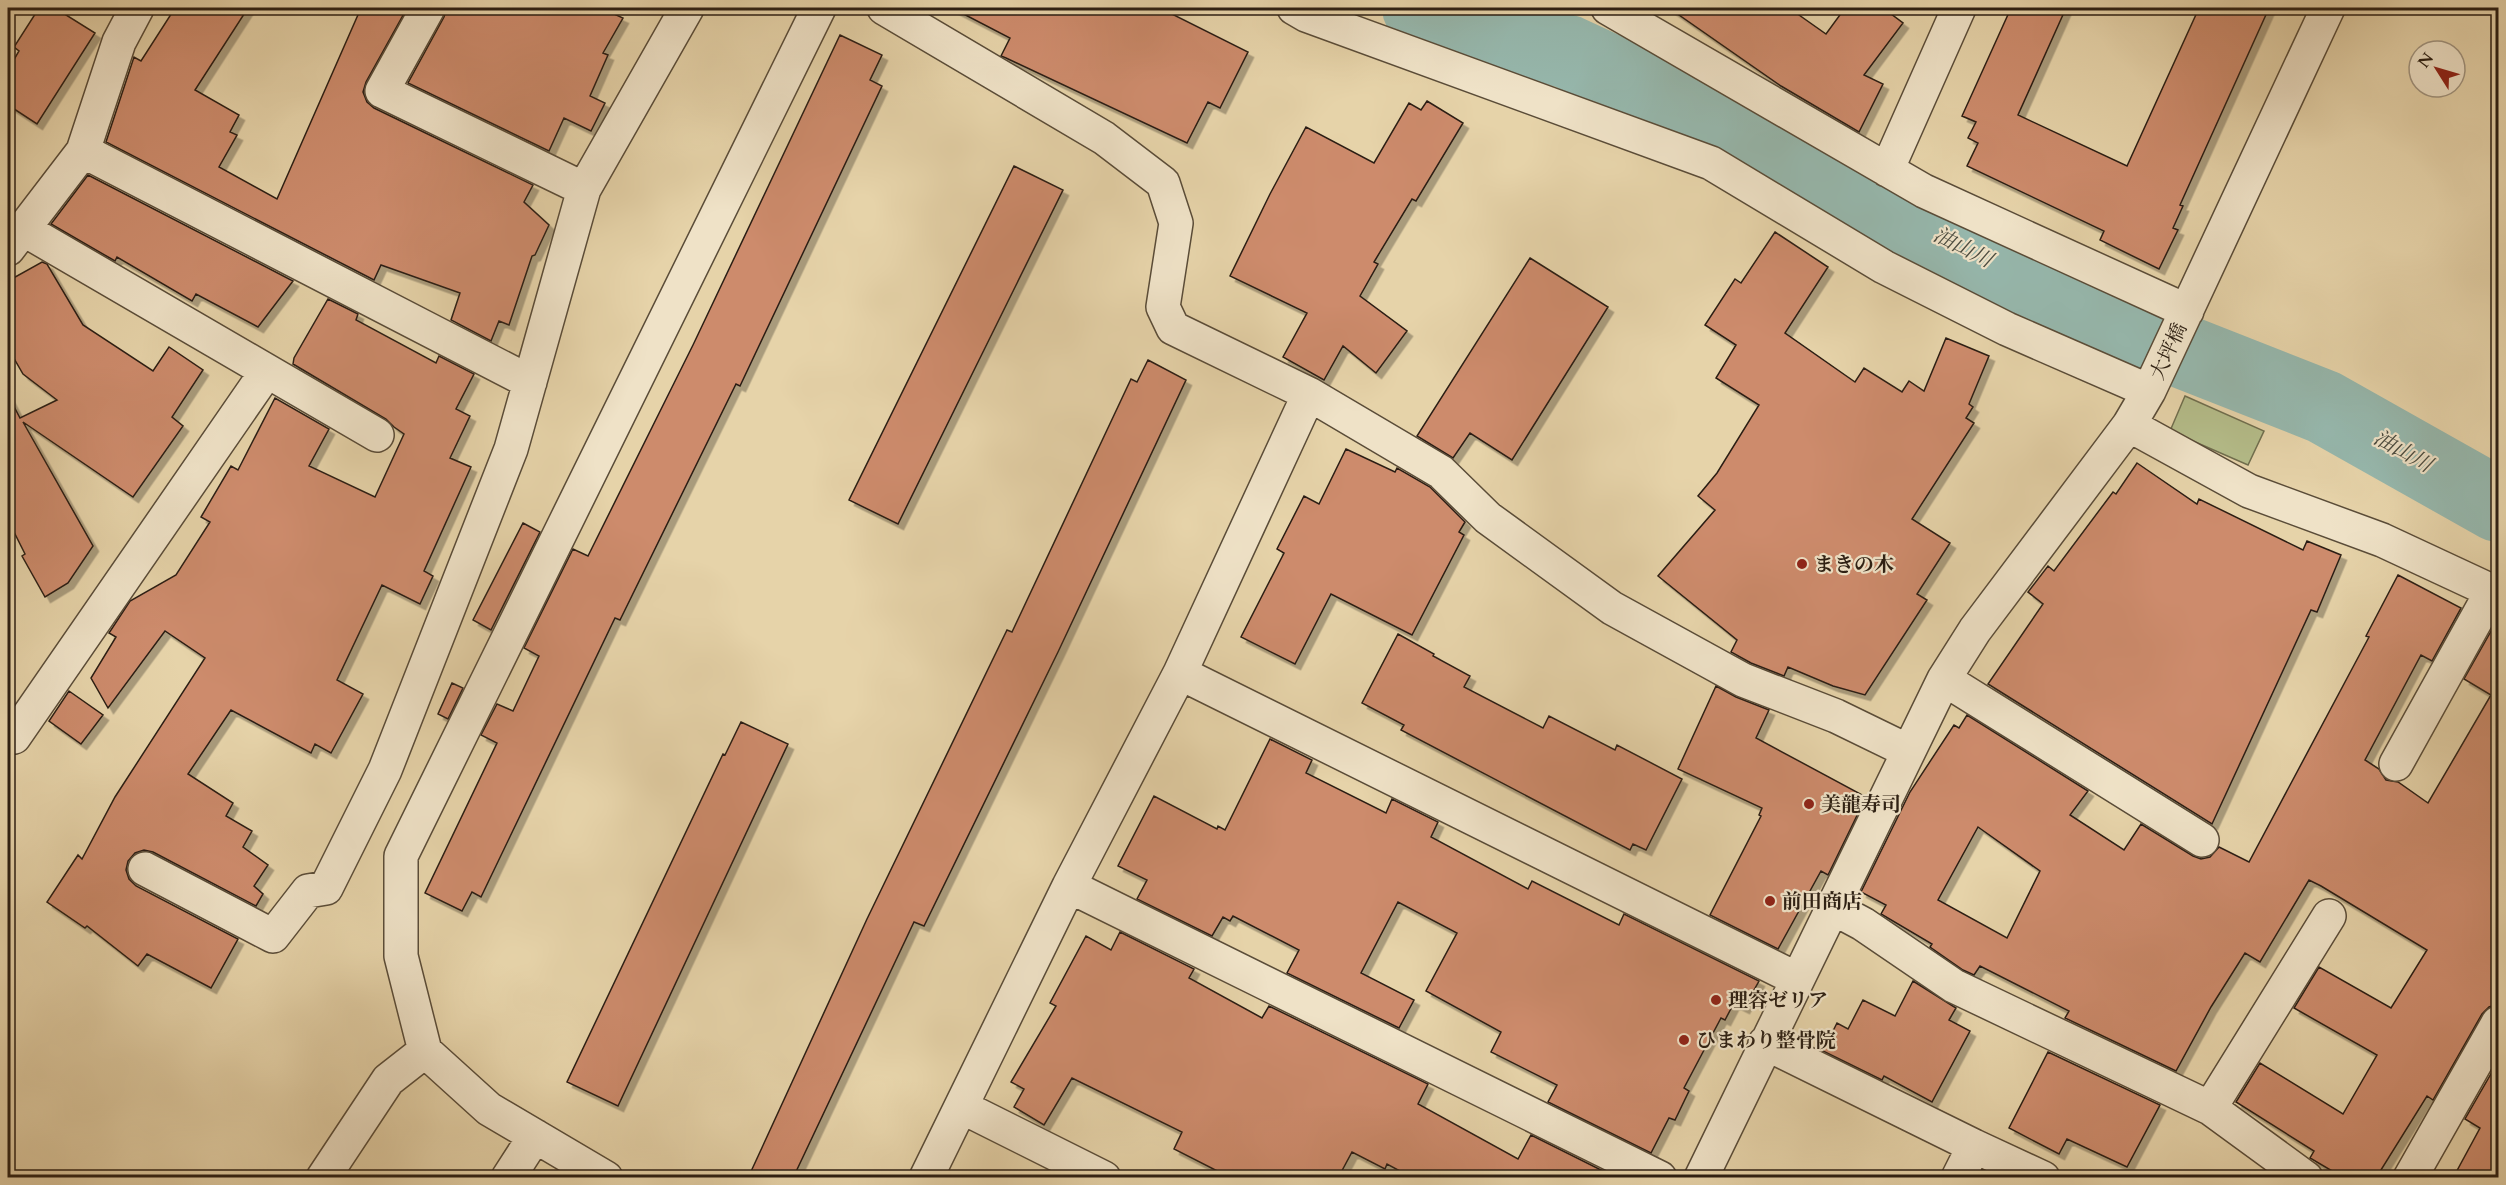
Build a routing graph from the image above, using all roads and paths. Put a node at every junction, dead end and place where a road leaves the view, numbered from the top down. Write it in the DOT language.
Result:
graph roads {
  1 [pos="137,8"];
  2 [pos="428,8"];
  3 [pos="687,8"];
  4 [pos="819,8"];
  5 [pos="884,8"];
  6 [pos="1294,8"];
  7 [pos="1608,8"];
  8 [pos="1959,8"];
  9 [pos="2328,8"];
  10 [pos="82,151"];
  11 [pos="1887,170"];
  12 [pos="584,189"];
  13 [pos="15,239"];
  14 [pos="2187,311"];
  15 [pos="267,371"];
  16 [pos="530,382"];
  17 [pos="2149,391"];
  18 [pos="1309,394"];
  19 [pos="2129,425"];
  20 [pos="377,435"];
  21 [pos="2495,592"];
  22 [pos="1180,673"];
  23 [pos="1944,679"];
  24 [pos="8,733"];
  25 [pos="1908,752"];
  26 [pos="2396,764"];
  27 [pos="2202,840"];
  28 [pos="145,869"];
  29 [pos="1069,886"];
  30 [pos="1833,908"];
  31 [pos="2329,916"];
  32 [pos="1797,979"];
  33 [pos="2499,1023"];
  34 [pos="1765,1043"];
  35 [pos="425,1051"];
  36 [pos="962,1107"];
  37 [pos="2210,1108"];
  38 [pos="535,1136"];
  39 [pos="1974,1146"];
  40 [pos="322,1178"];
  41 [pos="508,1178"];
  42 [pos="606,1178"];
  43 [pos="926,1178"];
  44 [pos="1104,1178"];
  45 [pos="1660,1178"];
  46 [pos="1701,1178"];
  47 [pos="1958,1178"];
  48 [pos="2043,1178"];
  49 [pos="2306,1178"];
  50 [pos="2410,1178"];
  1 -- 10 [label="street"];
  2 -- 12 [label="street"];
  3 -- 12 [label="street"];
  4 -- 35 [label="street"];
  5 -- 18 [label="street"];
  6 -- 17 [label="street"];
  7 -- 11 [label="street"];
  8 -- 11 [label="street"];
  9 -- 14 [label="street, 大坪橋"];
  10 -- 13 [label="street"];
  10 -- 16 [label="street"];
  11 -- 14 [label="street"];
  12 -- 16 [label="street"];
  13 -- 15 [label="street"];
  14 -- 17 [label="street, 大坪橋"];
  15 -- 20 [label="street"];
  15 -- 24 [label="street"];
  16 -- 28 [label="street"];
  17 -- 19 [label="street, 大坪橋"];
  18 -- 22 [label="street"];
  18 -- 25 [label="street"];
  19 -- 21 [label="street"];
  19 -- 23 [label="street, 大坪橋"];
  21 -- 26 [label="street"];
  22 -- 29 [label="street"];
  22 -- 32 [label="street"];
  23 -- 25 [label="street, 大坪橋"];
  23 -- 27 [label="street"];
  25 -- 30 [label="street, 大坪橋"];
  29 -- 36 [label="street"];
  29 -- 45 [label="street"];
  30 -- 32 [label="street, 大坪橋"];
  30 -- 37 [label="street"];
  31 -- 37 [label="street"];
  32 -- 34 [label="street, 大坪橋"];
  33 -- 50 [label="street"];
  34 -- 39 [label="street"];
  34 -- 46 [label="street, 大坪橋"];
  35 -- 38 [label="street"];
  35 -- 40 [label="street"];
  36 -- 43 [label="street"];
  36 -- 44 [label="street"];
  37 -- 49 [label="street"];
  38 -- 41 [label="street"];
  38 -- 42 [label="street"];
  39 -- 47 [label="street"];
  39 -- 48 [label="street"];
}
